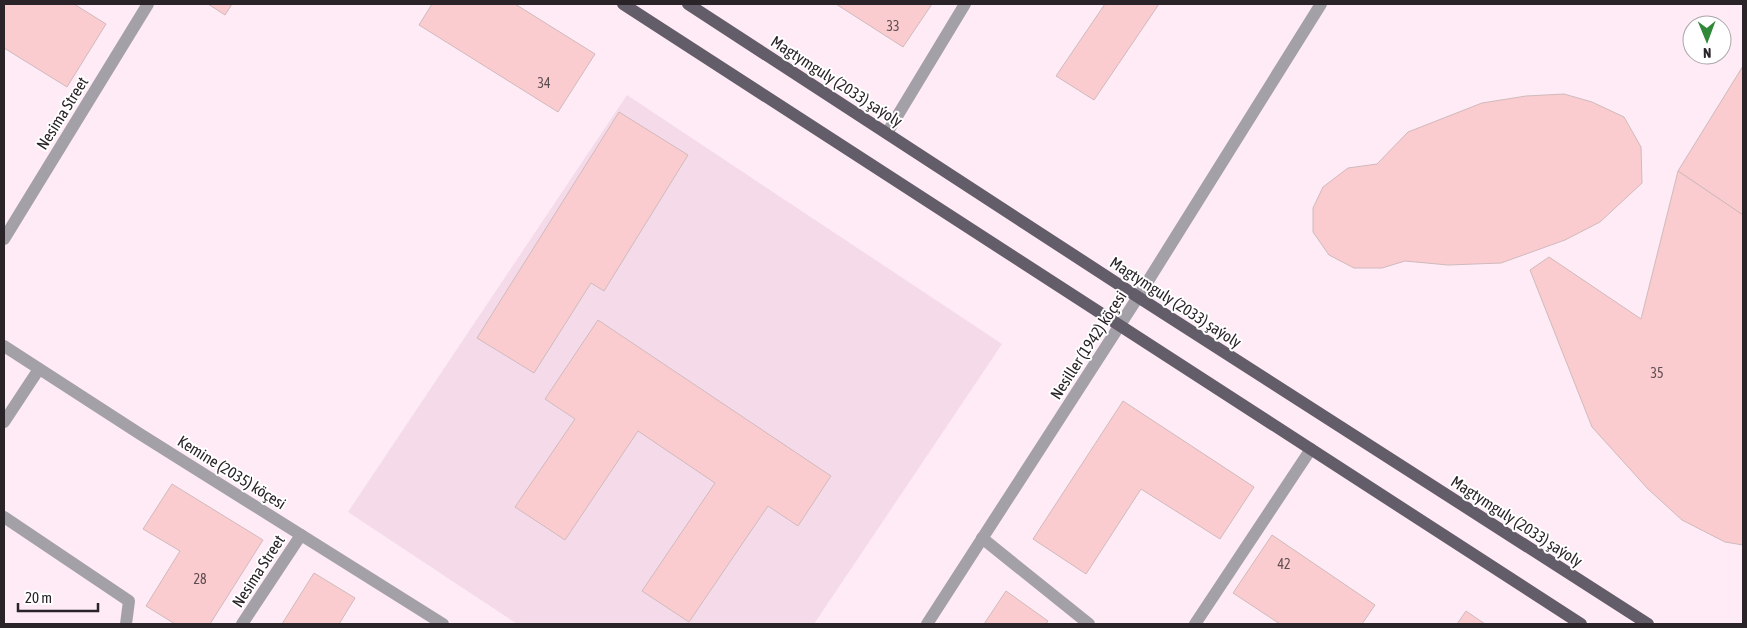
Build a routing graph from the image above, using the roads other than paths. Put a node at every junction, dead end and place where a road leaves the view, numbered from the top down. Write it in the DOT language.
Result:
graph roads {
  1 [pos="148,4"];
  2 [pos="624,4"];
  3 [pos="688,4"];
  4 [pos="965,4"];
  5 [pos="1321,4"];
  6 [pos="887,133"];
  7 [pos="4,239"];
  8 [pos="1138,297"];
  9 [pos="1120,325"];
  10 [pos="4,346"];
  11 [pos="39,369"];
  12 [pos="4,422"];
  13 [pos="1312,449"];
  14 [pos="4,517"];
  15 [pos="301,535"];
  16 [pos="982,538"];
  17 [pos="126,624"];
  18 [pos="242,624"];
  19 [pos="443,624"];
  20 [pos="926,624"];
  21 [pos="1089,624"];
  22 [pos="1195,624"];
  23 [pos="1581,624"];
  24 [pos="1648,624"];
  1 -- 7 [label="street, Nesima Street"];
  2 -- 9 [label="main road"];
  3 -- 6 [label="main road, Magtymguly (2033) şaýoly"];
  4 -- 6 [label="street"];
  5 -- 8 [label="street, Nesiller (1942) köçesi"];
  6 -- 8 [label="main road, Magtymguly (2033) şaýoly"];
  8 -- 9 [label="street, Nesiller (1942) köçesi"];
  8 -- 24 [label="main road, Magtymguly (2033) şaýoly"];
  9 -- 13 [label="main road"];
  9 -- 16 [label="street, Nesiller (1942) köçesi"];
  10 -- 11 [label="street, Kemine (2035) köçesi"];
  11 -- 12 [label="street"];
  11 -- 15 [label="street, Kemine (2035) köçesi"];
  13 -- 22 [label="street"];
  13 -- 23 [label="main road"];
  14 -- 17 [label="street"];
  15 -- 18 [label="street, Nesima Street"];
  15 -- 19 [label="street, Kemine (2035) köçesi"];
  16 -- 20 [label="street, Nesiller (1942) köçesi"];
  16 -- 21 [label="street"];
}
